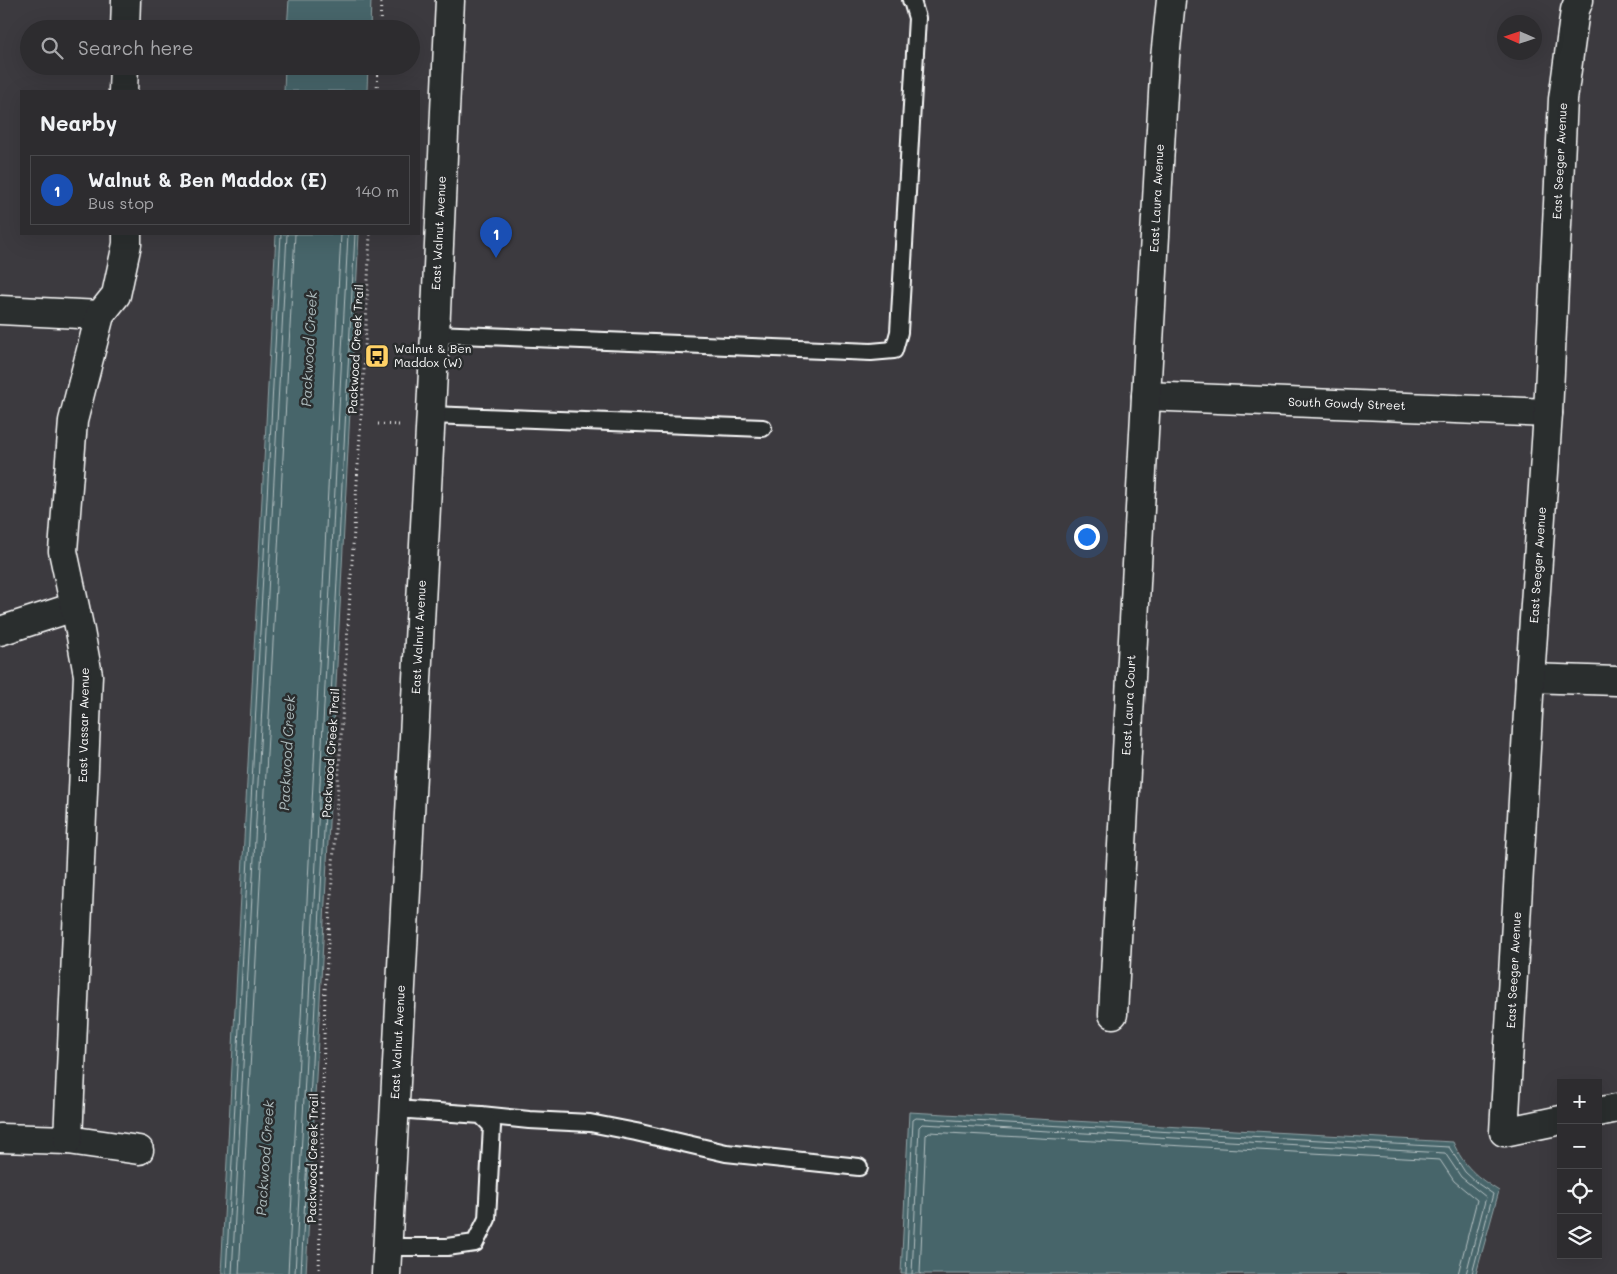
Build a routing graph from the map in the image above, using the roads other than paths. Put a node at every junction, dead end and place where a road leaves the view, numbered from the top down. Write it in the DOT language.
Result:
graph roads {
  1 [pos="126,0"];
  2 [pos="450,0"];
  3 [pos="911,0"];
  4 [pos="1171,0"];
  5 [pos="1579,0"];
  6 [pos="125,20"];
  7 [pos="124,75"];
  8 [pos="123,90"];
  9 [pos="127,235"];
  10 [pos="0,310"];
  11 [pos="100,315"];
  12 [pos="435,334"];
  13 [pos="1146,396"];
  14 [pos="1548,412"];
  15 [pos="430,415"];
  16 [pos="763,428"];
  17 [pos="74,607"];
  18 [pos="0,631"];
  19 [pos="1530,678"];
  20 [pos="1617,681"];
  21 [pos="1113,1014"];
  22 [pos="1617,1108"];
  23 [pos="395,1109"];
  24 [pos="1602,1111"];
  25 [pos="481,1115"];
  26 [pos="1557,1121"];
  27 [pos="0,1138"];
  28 [pos="68,1140"];
  29 [pos="139,1150"];
  30 [pos="859,1166"];
  31 [pos="387,1246"];
  32 [pos="386,1274"];
  1 -- 6 [label="street"];
  2 -- 12 [label="street, East Walnut Avenue"];
  3 -- 12 [label="lane"];
  4 -- 13 [label="street, East Laura Avenue"];
  5 -- 14 [label="street, East Seeger Avenue"];
  7 -- 8 [label="street"];
  9 -- 11 [label="street, East Vassar Avenue"];
  10 -- 11 [label="street"];
  11 -- 17 [label="street, East Vassar Avenue"];
  12 -- 15 [label="street, East Walnut Avenue"];
  13 -- 14 [label="street, South Gowdy Street"];
  13 -- 21 [label="street, East Laura Court"];
  14 -- 19 [label="street, East Seeger Avenue"];
  15 -- 16 [label="lane"];
  15 -- 23 [label="street, East Walnut Avenue"];
  17 -- 18 [label="street"];
  17 -- 28 [label="street, East Vassar Avenue"];
  19 -- 20 [label="street"];
  19 -- 26 [label="street, East Seeger Avenue"];
  22 -- 24 [label="street"];
  23 -- 25 [label="lane"];
  23 -- 31 [label="street, East Walnut Avenue"];
  25 -- 30 [label="lane"];
  25 -- 31 [label="lane"];
  27 -- 28 [label="street"];
  28 -- 29 [label="street"];
  31 -- 32 [label="street, East Walnut Avenue"];
}
